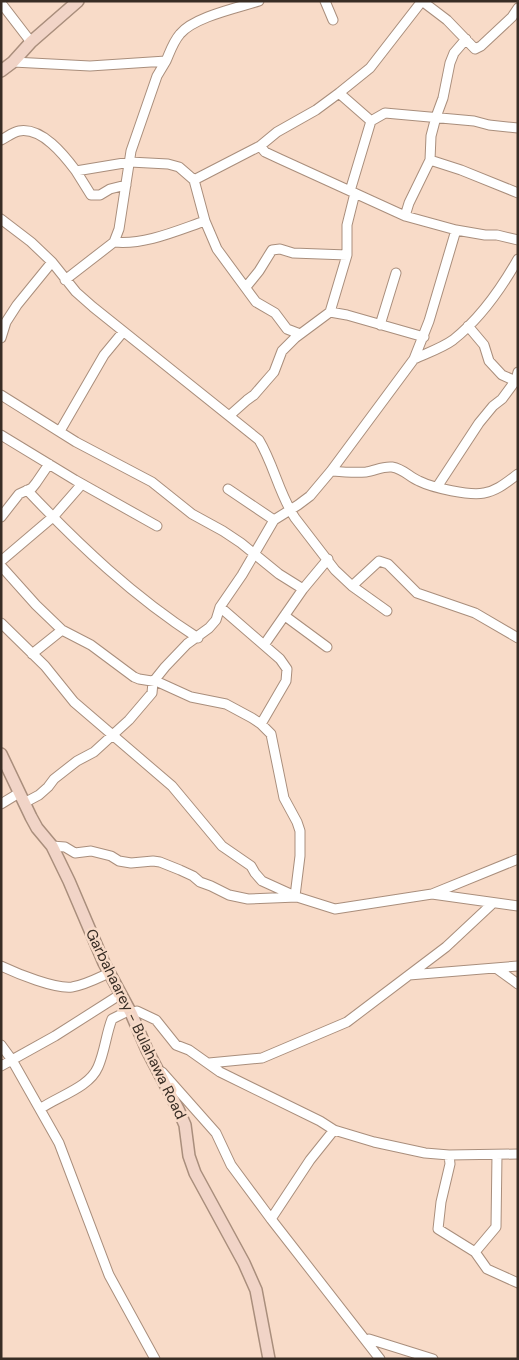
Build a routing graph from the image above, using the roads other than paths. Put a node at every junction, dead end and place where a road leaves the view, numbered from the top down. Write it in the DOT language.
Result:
graph roads {
  1 [pos="78,1"];
  2 [pos="259,1"];
  3 [pos="325,1"];
  4 [pos="1,4"];
  5 [pos="518,8"];
  6 [pos="515,19"];
  7 [pos="334,20"];
  8 [pos="466,39"];
  9 [pos="31,42"];
  10 [pos="166,61"];
  11 [pos="13,62"];
  12 [pos="1,71"];
  13 [pos="339,94"];
  14 [pos="436,117"];
  15 [pos="371,121"];
  16 [pos="518,128"];
  17 [pos="1,140"];
  18 [pos="260,146"];
  19 [pos="430,160"];
  20 [pos="130,162"];
  21 [pos="76,172"];
  22 [pos="194,180"];
  23 [pos="126,185"];
  24 [pos="352,192"];
  25 [pos="518,193"];
  26 [pos="404,216"];
  27 [pos="1,219"];
  28 [pos="205,221"];
  29 [pos="456,230"];
  30 [pos="518,240"];
  31 [pos="114,242"];
  32 [pos="347,255"];
  33 [pos="518,259"];
  34 [pos="52,262"];
  35 [pos="396,273"];
  36 [pos="65,280"];
  37 [pos="246,287"];
  38 [pos="330,312"];
  39 [pos="4,320"];
  40 [pos="380,325"];
  41 [pos="468,326"];
  42 [pos="123,332"];
  43 [pos="300,334"];
  44 [pos="424,337"];
  45 [pos="1,338"];
  46 [pos="414,359"];
  47 [pos="517,378"];
  48 [pos="1,395"];
  49 [pos="229,416"];
  50 [pos="60,432"];
  51 [pos="1,434"];
  52 [pos="49,464"];
  53 [pos="331,471"];
  54 [pos="518,474"];
  55 [pos="82,484"];
  56 [pos="437,487"];
  57 [pos="228,489"];
  58 [pos="27,490"];
  59 [pos="289,509"];
  60 [pos="54,516"];
  61 [pos="1,517"];
  62 [pos="274,520"];
  63 [pos="157,526"];
  64 [pos="254,552"];
  65 [pos="1,560"];
  66 [pos="328,560"];
  67 [pos="1,566"];
  68 [pos="352,586"];
  69 [pos="303,589"];
  70 [pos="220,607"];
  71 [pos="387,611"];
  72 [pos="285,616"];
  73 [pos="1,623"];
  74 [pos="62,630"];
  75 [pos="198,638"];
  76 [pos="518,638"];
  77 [pos="264,645"];
  78 [pos="327,647"];
  79 [pos="32,654"];
  80 [pos="153,682"];
  81 [pos="261,724"];
  82 [pos="112,735"];
  83 [pos="1,754"];
  84 [pos="22,798"];
  85 [pos="1,804"];
  86 [pos="52,846"];
  87 [pos="518,859"];
  88 [pos="432,894"];
  89 [pos="296,896"];
  90 [pos="492,904"];
  91 [pos="518,906"];
  92 [pos="1,966"];
  93 [pos="518,966"];
  94 [pos="496,968"];
  95 [pos="109,973"];
  96 [pos="409,975"];
  97 [pos="518,984"];
  98 [pos="120,994"];
  99 [pos="131,1012"];
  100 [pos="1,1045"];
  101 [pos="12,1060"];
  102 [pos="209,1063"];
  103 [pos="1,1066"];
  104 [pos="157,1066"];
  105 [pos="40,1110"];
  106 [pos="334,1130"];
  107 [pos="518,1154"];
  108 [pos="448,1155"];
  109 [pos="497,1155"];
  110 [pos="271,1219"];
  111 [pos="475,1252"];
  112 [pos="518,1283"];
  113 [pos="366,1341"];
  114 [pos="155,1359"];
  115 [pos="269,1359"];
  116 [pos="380,1359"];
  117 [pos="433,1359"];
  1 -- 9 [label="main road"];
  2 -- 10 [label="street"];
  3 -- 7 [label="street"];
  4 -- 9 [label="street"];
  5 -- 6 [label="street"];
  6 -- 8 [label="street"];
  8 -- 13 [label="street"];
  8 -- 14 [label="street"];
  9 -- 11 [label="main road"];
  10 -- 11 [label="street"];
  10 -- 20 [label="street"];
  11 -- 12 [label="main road"];
  13 -- 15 [label="street"];
  13 -- 18 [label="street"];
  14 -- 15 [label="street"];
  14 -- 16 [label="street"];
  14 -- 19 [label="street"];
  15 -- 24 [label="street"];
  17 -- 21 [label="street"];
  18 -- 22 [label="street"];
  18 -- 24 [label="street"];
  19 -- 25 [label="street"];
  19 -- 26 [label="street"];
  20 -- 21 [label="street"];
  20 -- 22 [label="street"];
  20 -- 23 [label="street"];
  21 -- 23 [label="street"];
  22 -- 28 [label="street"];
  23 -- 31 [label="street"];
  24 -- 26 [label="street"];
  24 -- 32 [label="street"];
  26 -- 29 [label="street"];
  27 -- 34 [label="street"];
  28 -- 31 [label="street"];
  28 -- 37 [label="street"];
  29 -- 30 [label="street"];
  29 -- 44 [label="street"];
  31 -- 36 [label="street"];
  32 -- 37 [label="street"];
  32 -- 38 [label="street"];
  33 -- 41 [label="street"];
  34 -- 36 [label="street"];
  34 -- 39 [label="street"];
  35 -- 40 [label="street"];
  36 -- 42 [label="street"];
  37 -- 43 [label="street"];
  38 -- 40 [label="street"];
  38 -- 43 [label="street"];
  39 -- 45 [label="street"];
  40 -- 44 [label="street"];
  41 -- 46 [label="street"];
  41 -- 47 [label="street"];
  42 -- 49 [label="street"];
  42 -- 50 [label="street"];
  43 -- 49 [label="street"];
  44 -- 46 [label="street"];
  46 -- 53 [label="street"];
  47 -- 56 [label="street"];
  48 -- 50 [label="street"];
  49 -- 59 [label="street"];
  50 -- 64 [label="street"];
  51 -- 52 [label="street"];
  52 -- 55 [label="street"];
  52 -- 58 [label="street"];
  53 -- 56 [label="street"];
  53 -- 59 [label="street"];
  54 -- 56 [label="street"];
  55 -- 60 [label="street"];
  55 -- 63 [label="street"];
  57 -- 62 [label="street"];
  58 -- 60 [label="street"];
  58 -- 61 [label="street"];
  59 -- 62 [label="street"];
  59 -- 66 [label="street"];
  60 -- 65 [label="street"];
  60 -- 75 [label="street"];
  62 -- 64 [label="street"];
  64 -- 69 [label="street"];
  64 -- 70 [label="street"];
  66 -- 68 [label="street"];
  66 -- 69 [label="street"];
  67 -- 74 [label="street"];
  68 -- 71 [label="street"];
  68 -- 76 [label="street"];
  69 -- 72 [label="street"];
  70 -- 75 [label="street"];
  70 -- 77 [label="street"];
  72 -- 77 [label="street"];
  72 -- 78 [label="street"];
  73 -- 79 [label="street"];
  74 -- 79 [label="street"];
  74 -- 80 [label="street"];
  75 -- 80 [label="street"];
  77 -- 81 [label="street"];
  79 -- 82 [label="street"];
  80 -- 81 [label="street"];
  80 -- 82 [label="street"];
  81 -- 89 [label="street"];
  82 -- 84 [label="street"];
  82 -- 89 [label="street"];
  83 -- 84 [label="main road, Garbahaarey - Bulahawa Road"];
  84 -- 85 [label="street"];
  84 -- 86 [label="main road, Garbahaarey - Bulahawa Road"];
  86 -- 89 [label="street"];
  86 -- 95 [label="main road, Garbahaarey - Bulahawa Road"];
  87 -- 88 [label="street"];
  88 -- 89 [label="street"];
  88 -- 90 [label="street"];
  90 -- 91 [label="street"];
  90 -- 96 [label="street"];
  92 -- 95 [label="street"];
  93 -- 94 [label="street"];
  94 -- 96 [label="street"];
  94 -- 97 [label="street"];
  95 -- 98 [label="main road, Garbahaarey - Bulahawa Road"];
  96 -- 102 [label="street"];
  98 -- 99 [label="main road, Garbahaarey - Bulahawa Road"];
  98 -- 101 [label="street"];
  99 -- 102 [label="street"];
  99 -- 104 [label="main road, Garbahaarey - Bulahawa Road"];
  99 -- 105 [label="street"];
  100 -- 101 [label="street"];
  101 -- 103 [label="street"];
  101 -- 105 [label="street"];
  102 -- 106 [label="street"];
  104 -- 110 [label="street"];
  104 -- 115 [label="main road, Garbahaarey - Bulahawa Road"];
  105 -- 114 [label="street"];
  106 -- 108 [label="street"];
  106 -- 110 [label="street"];
  107 -- 109 [label="street"];
  108 -- 109 [label="street"];
  108 -- 111 [label="street"];
  109 -- 111 [label="street"];
  110 -- 113 [label="street"];
  111 -- 112 [label="street"];
  113 -- 116 [label="street"];
  113 -- 117 [label="street"];
}
